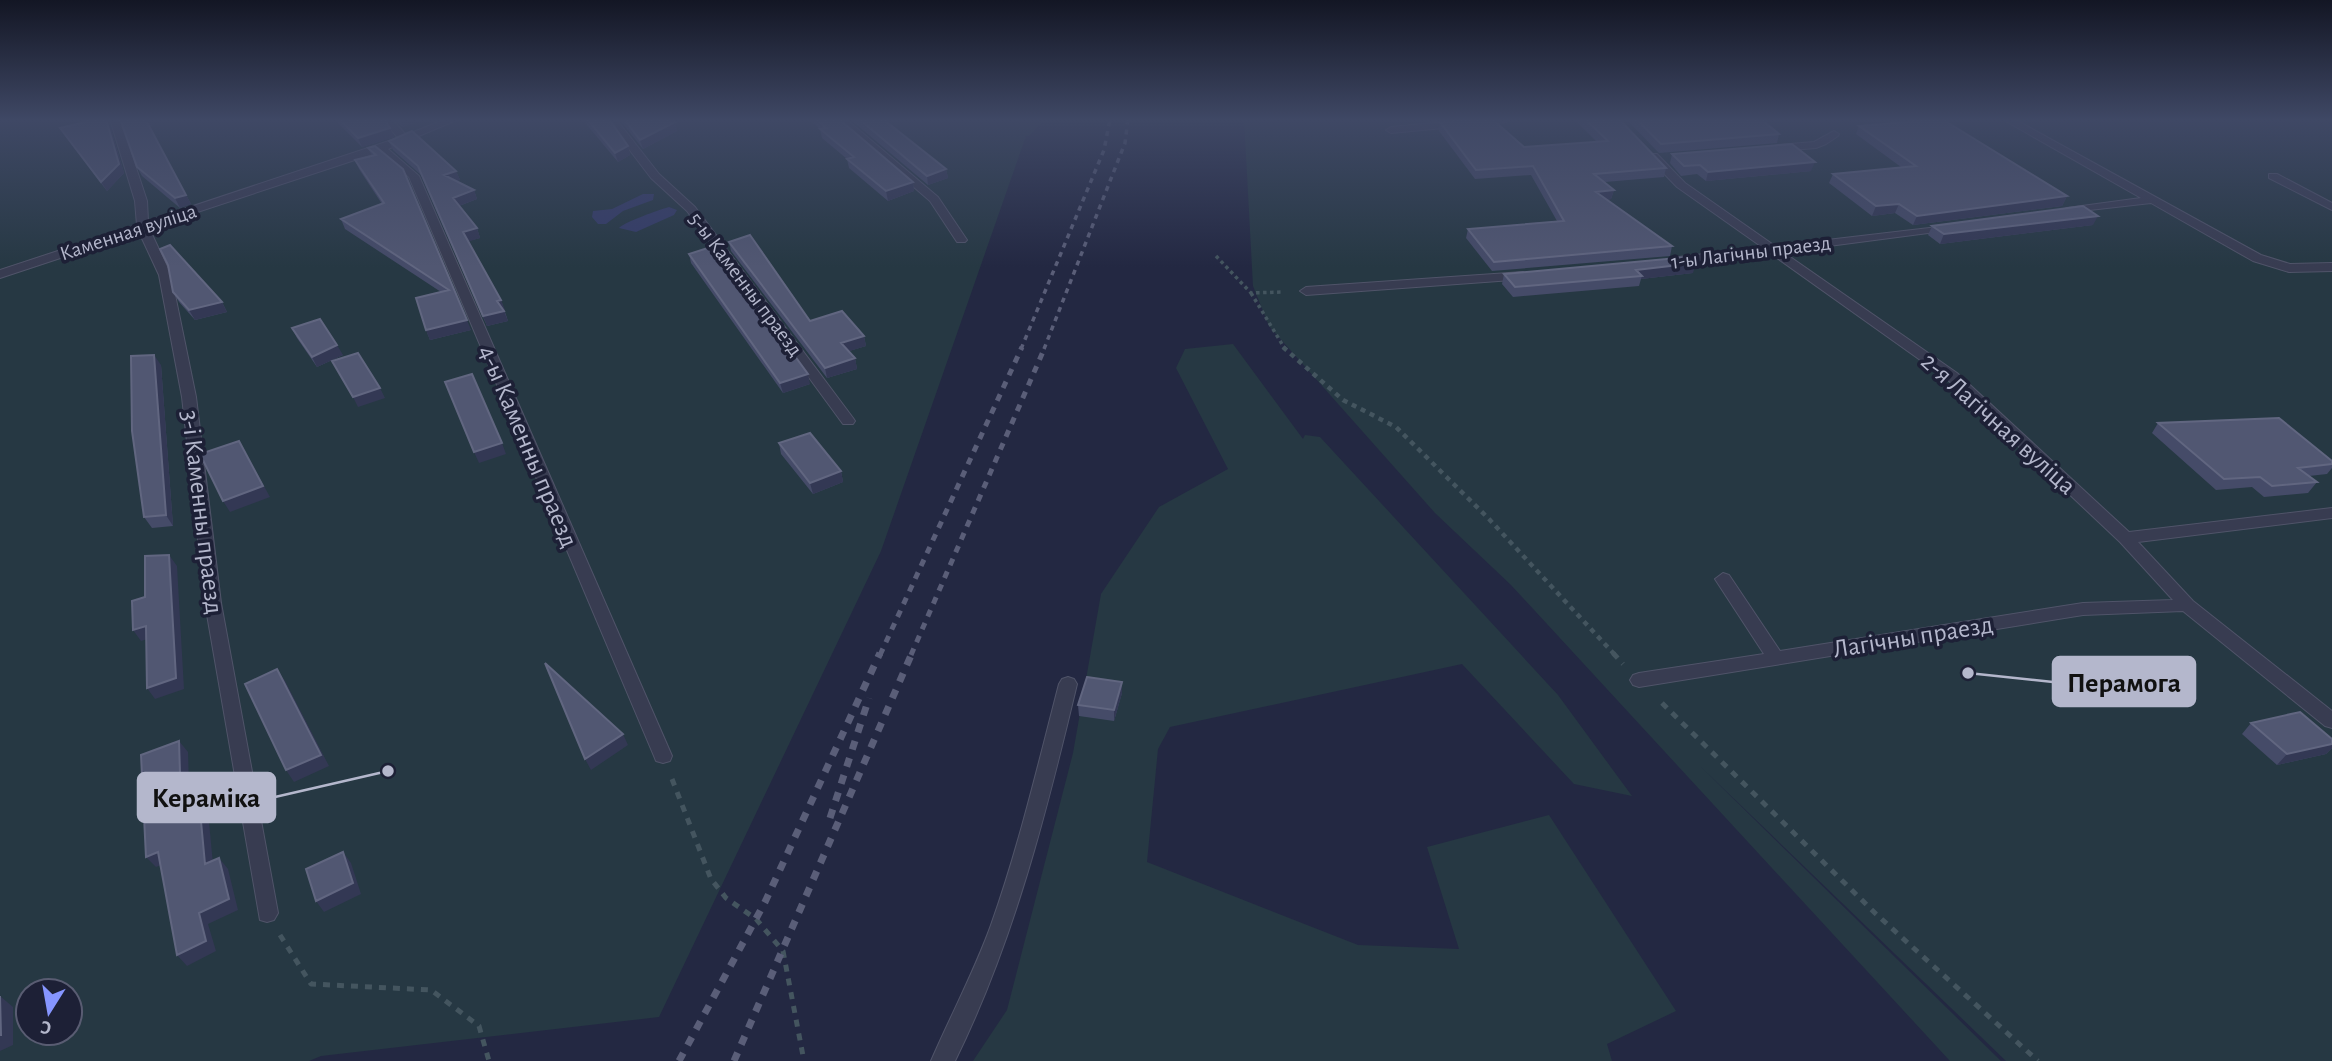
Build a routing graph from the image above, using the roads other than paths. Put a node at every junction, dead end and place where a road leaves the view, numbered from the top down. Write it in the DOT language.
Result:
graph roads {
  1 [pos="131,169"];
  2 [pos="320,169"];
  3 [pos="405,169"];
  4 [pos="649,169"];
  5 [pos="898,169"];
  6 [pos="1668,169"];
  7 [pos="2095,169"];
  8 [pos="2273,176"];
  9 [pos="2151,200"];
  10 [pos="2332,207"];
  11 [pos="2057,212"];
  12 [pos="1964,225"];
  13 [pos="143,228"];
  14 [pos="961,240"];
  15 [pos="1776,250"];
  16 [pos="1658,263"];
  17 [pos="2332,267"];
  18 [pos="0,274"];
  19 [pos="1538,274"];
  20 [pos="1306,291"];
  21 [pos="848,421"];
  22 [pos="2332,513"];
  23 [pos="2126,538"];
  24 [pos="1723,579"];
  25 [pos="2188,605"];
  26 [pos="1775,657"];
  27 [pos="1639,680"];
  28 [pos="1068,684"];
  29 [pos="2332,721"];
  30 [pos="663,756"];
  31 [pos="267,913"];
  32 [pos="943,1061"];
  1 -- 13 [label="lane, 3-і Каменны праезд"];
  2 -- 13 [label="lane, Каменная вуліца"];
  3 -- 30 [label="lane, 4-ы Каменны праезд"];
  4 -- 21 [label="lane, 5-ы Каменны праезд"];
  5 -- 14 [label="lane"];
  6 -- 15 [label="lane, 2-я Лагічная вуліца"];
  7 -- 9 [label="lane"];
  8 -- 10 [label="lane"];
  9 -- 11 [label="lane"];
  9 -- 17 [label="lane"];
  12 -- 15 [label="lane, 1-ы Лагічны праезд"];
  13 -- 18 [label="lane, Каменная вуліца"];
  13 -- 31 [label="lane, 3-і Каменны праезд"];
  15 -- 16 [label="lane, 1-ы Лагічны праезд"];
  15 -- 23 [label="lane, 2-я Лагічная вуліца"];
  19 -- 20 [label="lane"];
  22 -- 23 [label="lane"];
  23 -- 25 [label="lane, 2-я Лагічная вуліца"];
  24 -- 26 [label="lane"];
  25 -- 26 [label="lane, Лагічны праезд"];
  25 -- 29 [label="lane, 2-я Лагічная вуліца"];
  26 -- 27 [label="lane, Лагічны праезд"];
  28 -- 32 [label="lane"];
}
